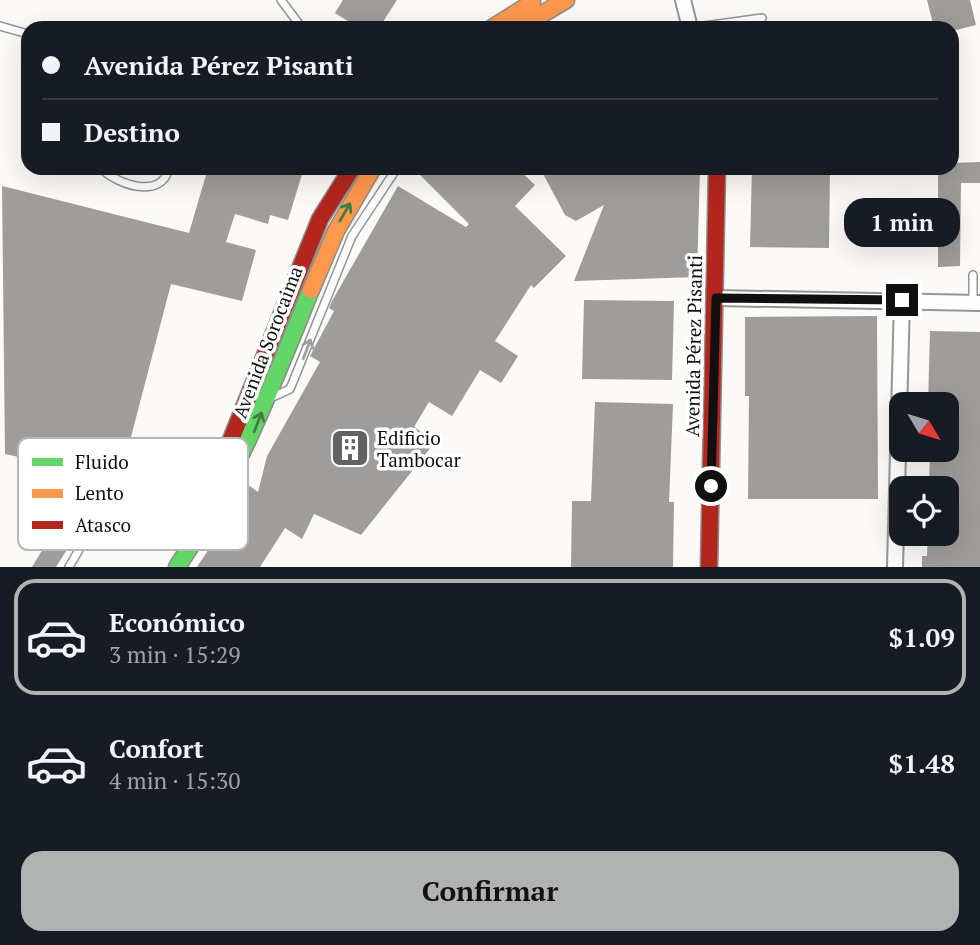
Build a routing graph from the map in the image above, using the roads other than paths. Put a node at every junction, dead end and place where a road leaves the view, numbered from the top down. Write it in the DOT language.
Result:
graph roads {
  1 [pos="281,0"];
  2 [pos="537,0"];
  3 [pos="566,0"];
  4 [pos="683,0"];
  5 [pos="762,18"];
  6 [pos="297,21"];
  7 [pos="503,21"];
  8 [pos="531,21"];
  9 [pos="688,21"];
  10 [pos="740,21"];
  11 [pos="0,26"];
  12 [pos="21,32"];
  13 [pos="111,175"];
  14 [pos="166,175"];
  15 [pos="348,175"];
  16 [pos="369,175"];
  17 [pos="392,175"];
  18 [pos="717,175"];
  19 [pos="973,275"];
  20 [pos="716,298"];
  21 [pos="902,300"];
  22 [pos="976,302"];
  23 [pos="267,398"];
  24 [pos="232,438"];
  25 [pos="248,441"];
  26 [pos="79,550"];
  27 [pos="176,550"];
  28 [pos="184,550"];
  29 [pos="69,567"];
  30 [pos="159,567"];
  31 [pos="177,567"];
  32 [pos="709,567"];
  33 [pos="895,567"];
  1 -- 6 [label="lane"];
  2 -- 7 [label="main road"];
  3 -- 8 [label="main road"];
  4 -- 9 [label="street"];
  5 -- 10 [label="lane"];
  11 -- 12 [label="lane"];
  13 -- 14 [label="lane"];
  15 -- 24 [label="main road, Avenida Sorocaima"];
  23 -- 16 [label="main road, Avenida Sorocaima, one-way"];
  23 -- 17 [label="lane, one-way"];
  18 -- 20 [label="main road, Avenida Pérez Pisanti"];
  19 -- 22 [label="lane"];
  20 -- 21 [label="street"];
  20 -- 32 [label="main road, Avenida Pérez Pisanti"];
  21 -- 22 [label="street"];
  21 -- 33 [label="street"];
  25 -- 23 [label="main road, Avenida Sorocaima, one-way"];
  26 -- 29 [label="lane"];
  27 -- 30 [label="main road, Avenida Sorocaima"];
  28 -- 31 [label="main road, Avenida Sorocaima"];
}
